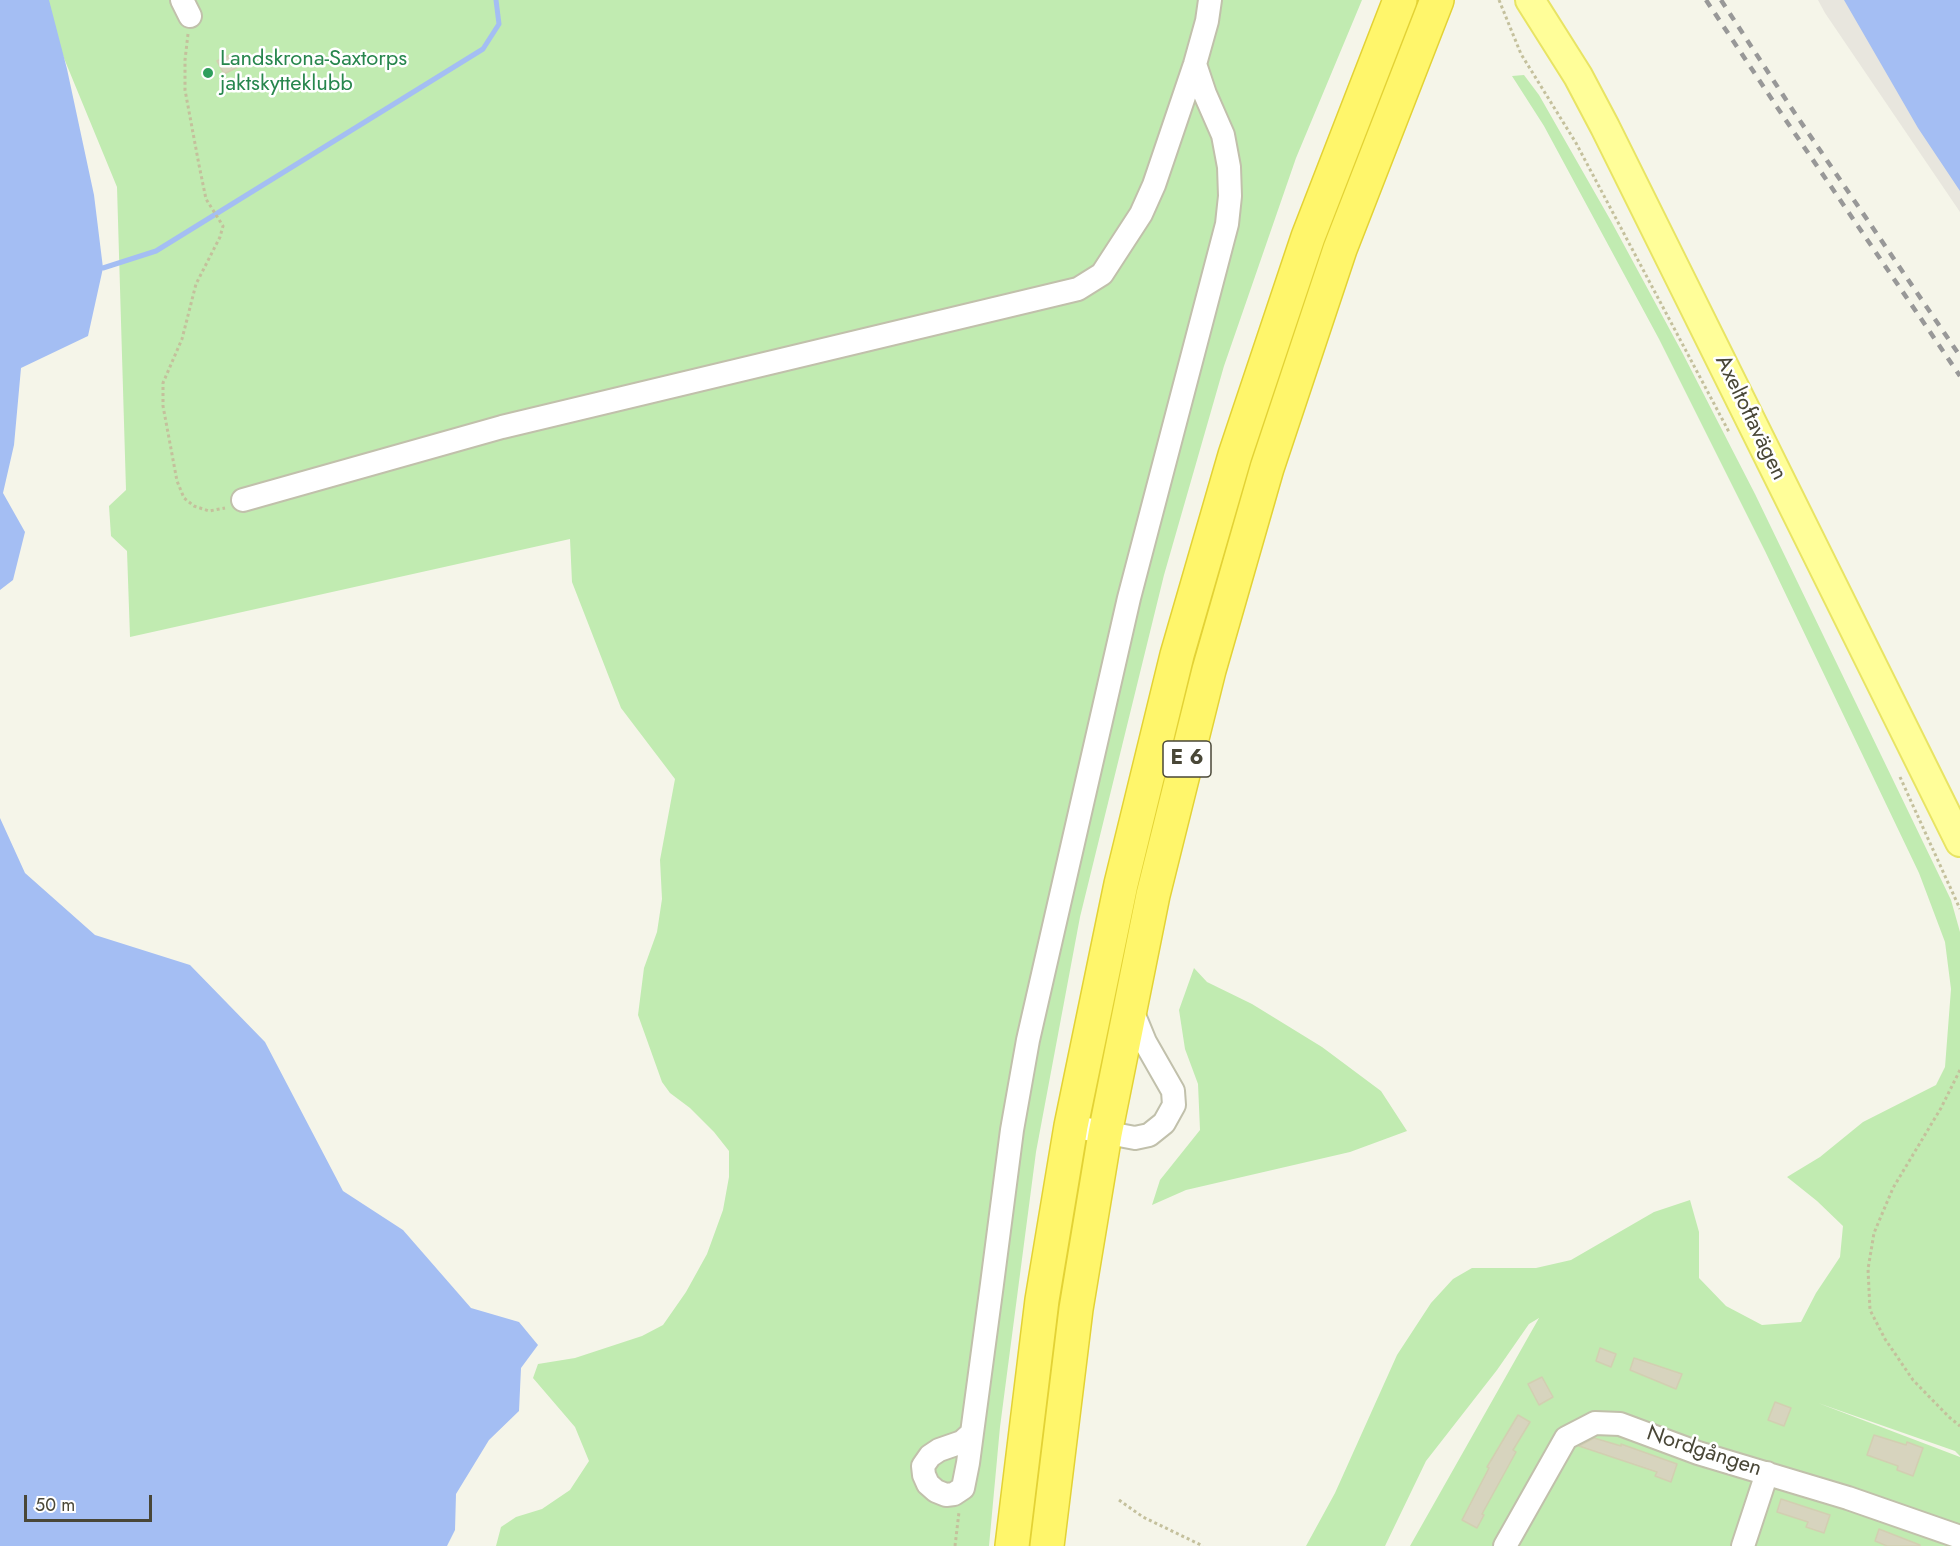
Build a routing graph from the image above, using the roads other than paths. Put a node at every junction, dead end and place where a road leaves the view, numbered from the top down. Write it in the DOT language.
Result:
graph roads {
  1 [pos="1210,0"];
  2 [pos="1401,0"];
  3 [pos="1437,0"];
  4 [pos="1530,0"];
  5 [pos="1195,64"];
  6 [pos="243,500"];
  7 [pos="1960,842"];
  8 [pos="1130,1004"];
  9 [pos="1071,1126"];
  10 [pos="1105,1134"];
  11 [pos="972,1433"];
  12 [pos="1767,1473"];
  13 [pos="1960,1537"];
  14 [pos="1012,1546"];
  15 [pos="1047,1546"];
  16 [pos="1505,1546"];
  17 [pos="1743,1546"];
  1 -- 5 [label="street"];
  2 -- 9 [label="highway, E 6"];
  3 -- 8 [label="highway, E 6"];
  4 -- 7 [label="main road, Axeltoftavägen"];
  5 -- 6 [label="street"];
  5 -- 11 [label="street"];
  8 -- 10 [label="highway, E 6"];
  8 -- 10 [label="street"];
  9 -- 10 [label="street"];
  9 -- 14 [label="highway, E 6"];
  10 -- 15 [label="highway, E 6"];
  11 -- 11 [label="street"];
  12 -- 13 [label="street, Nordgången"];
  12 -- 16 [label="street, Nordgången"];
  12 -- 17 [label="street"];
}
